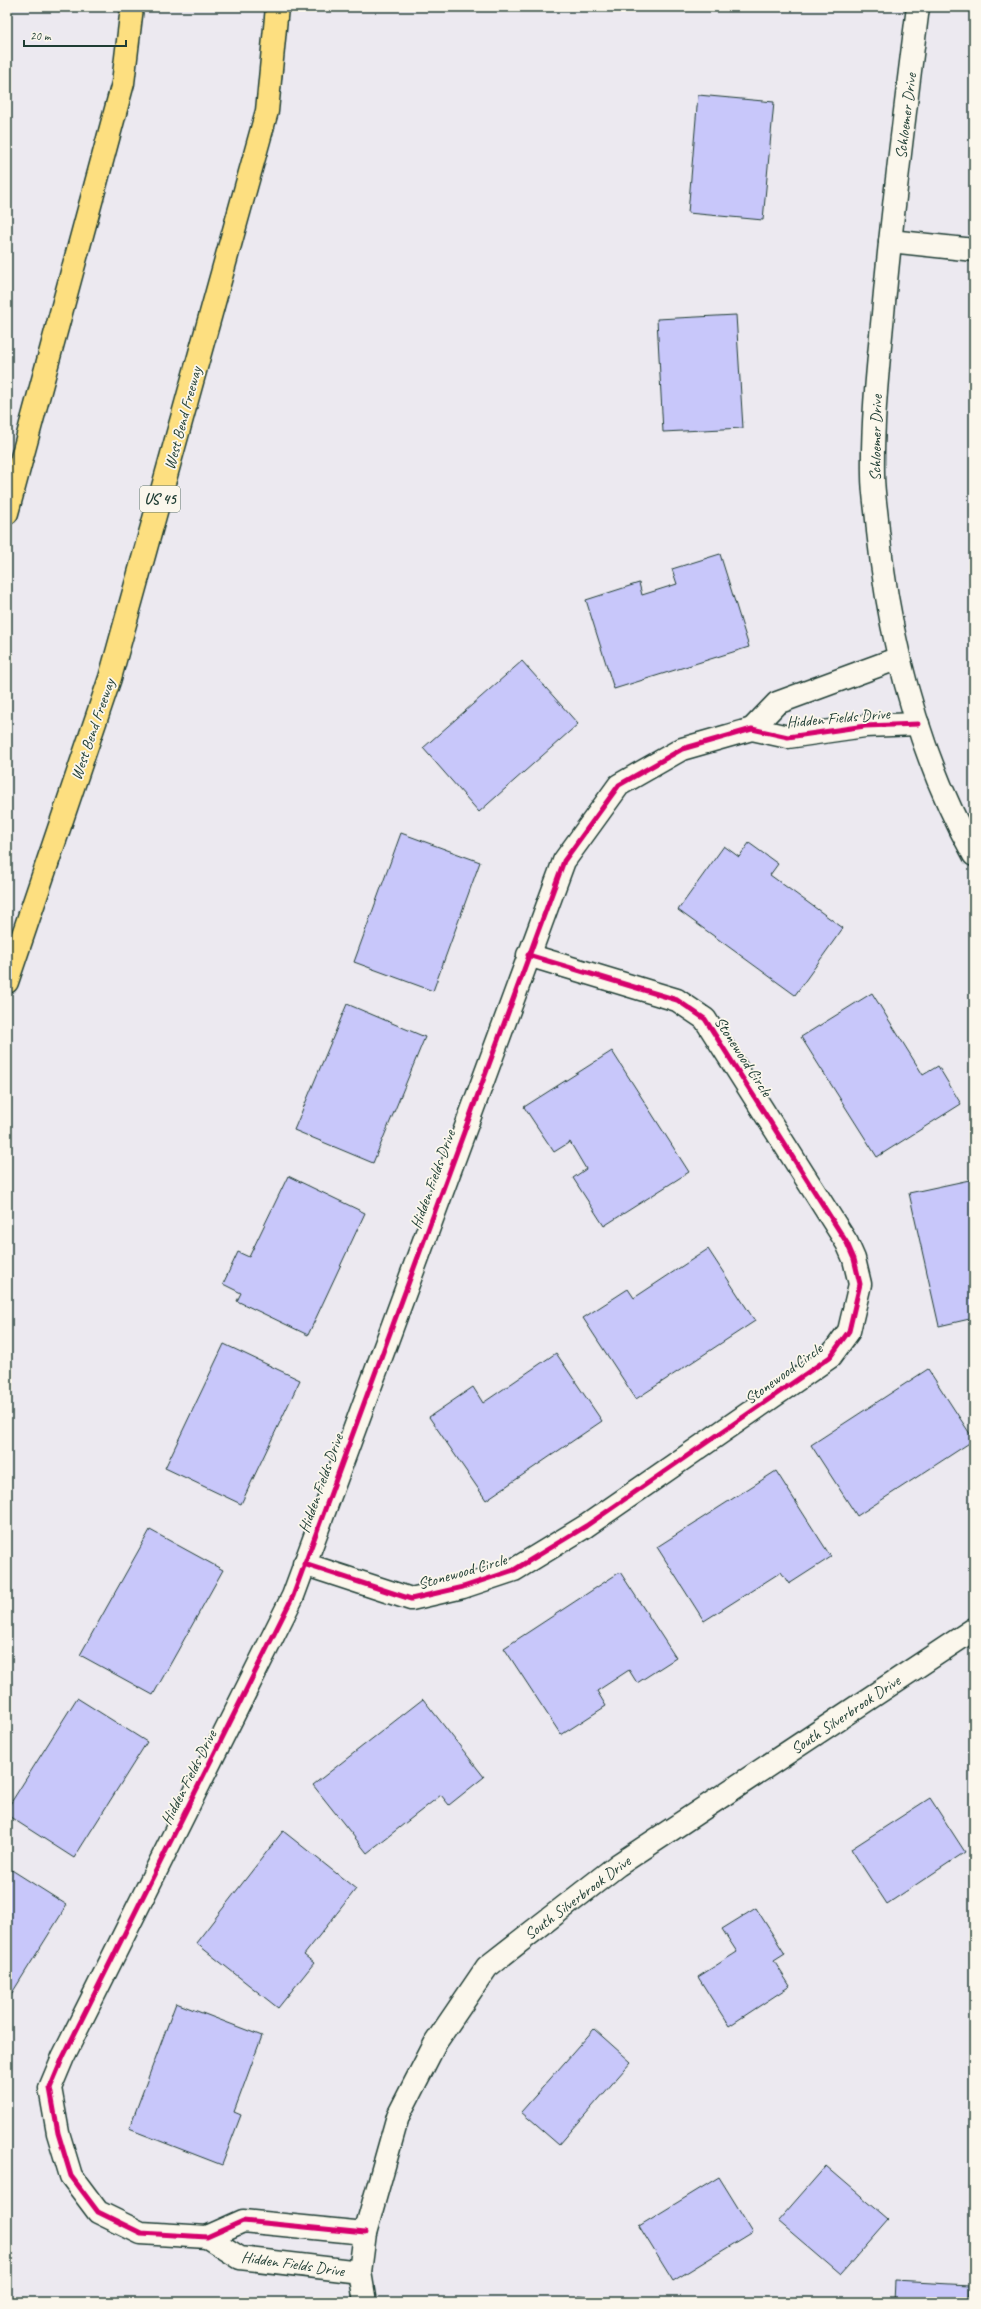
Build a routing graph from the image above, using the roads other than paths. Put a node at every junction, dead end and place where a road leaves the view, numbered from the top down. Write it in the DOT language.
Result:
graph roads {
  1 [pos="132,7"];
  2 [pos="277,7"];
  3 [pos="918,7"];
  4 [pos="890,241"];
  5 [pos="974,250"];
  6 [pos="7,513"];
  7 [pos="899,658"];
  8 [pos="918,724"];
  9 [pos="752,729"];
  10 [pos="974,855"];
  11 [pos="528,955"];
  12 [pos="7,982"];
  13 [pos="304,1564"];
  14 [pos="974,1629"];
  15 [pos="365,2233"];
  16 [pos="207,2237"];
  17 [pos="360,2272"];
  18 [pos="365,2302"];
  1 -- 6 [label="highway"];
  2 -- 12 [label="highway, West Bend Freeway / US 45"];
  3 -- 4 [label="street, Schloemer Drive"];
  4 -- 5 [label="street"];
  4 -- 7 [label="street, Schloemer Drive"];
  7 -- 8 [label="street, Schloemer Drive"];
  7 -- 9 [label="street, Hidden Fields Drive"];
  8 -- 9 [label="street, Hidden Fields Drive"];
  8 -- 10 [label="street, Schloemer Drive"];
  9 -- 11 [label="street, Hidden Fields Drive"];
  11 -- 13 [label="street, Hidden Fields Drive"];
  11 -- 13 [label="street, Stonewood Circle"];
  13 -- 16 [label="street, Hidden Fields Drive"];
  14 -- 15 [label="street, South Silverbrook Drive"];
  15 -- 16 [label="street, Hidden Fields Drive"];
  15 -- 17 [label="street, South Silverbrook Drive"];
  16 -- 17 [label="street, Hidden Fields Drive"];
  17 -- 18 [label="street, South Silverbrook Drive"];
}
